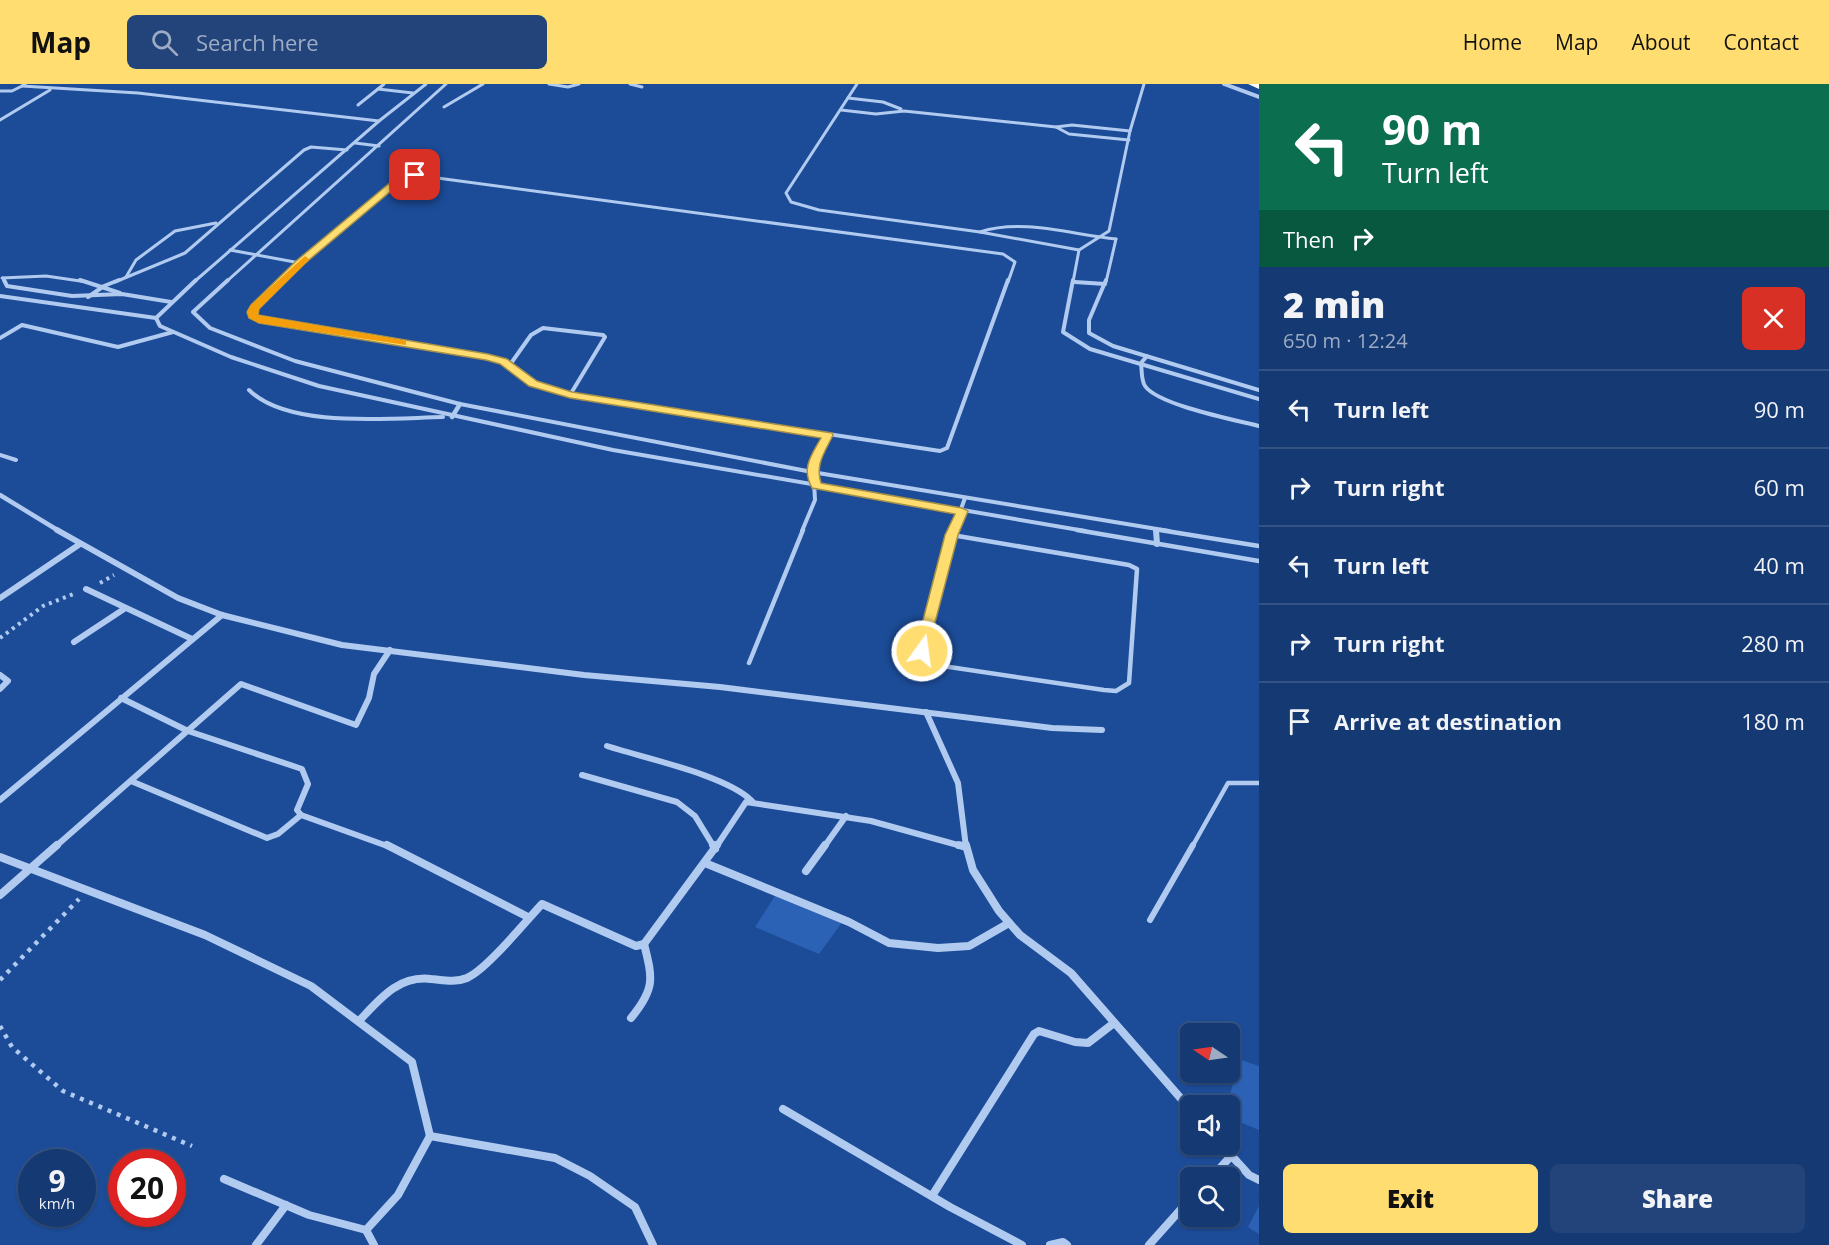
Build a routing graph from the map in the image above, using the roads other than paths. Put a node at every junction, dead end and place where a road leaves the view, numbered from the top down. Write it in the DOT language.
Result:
graph roads {
  1 [pos="384,84"];
  2 [pos="426,84"];
  3 [pos="446,84"];
  4 [pos="483,84"];
  5 [pos="549,84"];
  6 [pos="579,84"];
  7 [pos="630,84"];
  8 [pos="857,84"];
  9 [pos="1144,84"];
  10 [pos="1224,84"];
  11 [pos="1253,84"];
  12 [pos="24,85"];
  13 [pos="1259,86"];
  14 [pos="642,87"];
  15 [pos="53,88"];
  16 [pos="378,89"];
  17 [pos="0,92"];
  18 [pos="413,93"];
  19 [pos="1259,97"];
  20 [pos="848,98"];
  21 [pos="358,105"];
  22 [pos="444,107"];
  23 [pos="841,110"];
  24 [pos="904,111"];
  25 [pos="0,120"];
  26 [pos="379,121"];
  27 [pos="1056,127"];
  28 [pos="1130,131"];
  29 [pos="1129,140"];
  30 [pos="355,143"];
  31 [pos="378,146"];
  32 [pos="346,150"];
  33 [pos="219,222"];
  34 [pos="1109,231"];
  35 [pos="980,232"];
  36 [pos="1098,238"];
  37 [pos="1116,239"];
  38 [pos="230,250"];
  39 [pos="1079,250"];
  40 [pos="258,255"];
  41 [pos="300,263"];
  42 [pos="1,278"];
  43 [pos="126,278"];
  44 [pos="1075,282"];
  45 [pos="1105,284"];
  46 [pos="104,286"];
  47 [pos="122,294"];
  48 [pos="0,296"];
  49 [pos="88,297"];
  50 [pos="171,302"];
  51 [pos="156,318"];
  52 [pos="173,332"];
  53 [pos="0,338"];
  54 [pos="1147,356"];
  55 [pos="1141,363"];
  56 [pos="509,366"];
  57 [pos="249,390"];
  58 [pos="1259,390"];
  59 [pos="570,395"];
  60 [pos="1259,399"];
  61 [pos="460,404"];
  62 [pos="452,417"];
  63 [pos="1259,426"];
  64 [pos="828,435"];
  65 [pos="0,454"];
  66 [pos="16,460"];
  67 [pos="812,472"];
  68 [pos="816,485"];
  69 [pos="0,495"];
  70 [pos="965,498"];
  71 [pos="962,511"];
  72 [pos="1156,529"];
  73 [pos="952,535"];
  74 [pos="80,544"];
  75 [pos="1157,544"];
  76 [pos="1259,546"];
  77 [pos="1259,561"];
  78 [pos="86,589"];
  79 [pos="0,598"];
  80 [pos="124,609"];
  81 [pos="222,615"];
  82 [pos="192,639"];
  83 [pos="74,642"];
  84 [pos="390,650"];
  85 [pos="749,663"];
  86 [pos="0,675"];
  87 [pos="0,689"];
  88 [pos="122,698"];
  89 [pos="927,712"];
  90 [pos="1102,730"];
  91 [pos="188,731"];
  92 [pos="607,746"];
  93 [pos="582,776"];
  94 [pos="131,781"];
  95 [pos="1259,783"];
  96 [pos="0,800"];
  97 [pos="752,801"];
  98 [pos="301,815"];
  99 [pos="846,816"];
  100 [pos="966,847"];
  101 [pos="715,849"];
  102 [pos="0,857"];
  103 [pos="705,863"];
  104 [pos="31,868"];
  105 [pos="806,871"];
  106 [pos="0,895"];
  107 [pos="528,917"];
  108 [pos="1150,920"];
  109 [pos="1009,923"];
  110 [pos="644,944"];
  111 [pos="631,1018"];
  112 [pos="359,1021"];
  113 [pos="1114,1023"];
  114 [pos="1180,1098"];
  115 [pos="783,1109"];
  116 [pos="430,1136"];
  117 [pos="1231,1156"];
  118 [pos="1221,1167"];
  119 [pos="224,1179"];
  120 [pos="1259,1180"];
  121 [pos="932,1196"];
  122 [pos="286,1205"];
  123 [pos="1180,1210"];
  124 [pos="366,1230"];
  125 [pos="256,1245"];
  126 [pos="374,1245"];
  127 [pos="653,1245"];
  128 [pos="1022,1245"];
  129 [pos="1050,1245"];
  130 [pos="1067,1245"];
  131 [pos="1149,1245"];
  1 -- 16 [label="lane"];
  2 -- 18 [label="lane"];
  3 -- 31 [label="lane"];
  4 -- 22 [label="lane"];
  5 -- 6 [label="lane"];
  7 -- 14 [label="lane"];
  8 -- 20 [label="lane"];
  9 -- 28 [label="lane"];
  10 -- 19 [label="street"];
  11 -- 13 [label="highway"];
  12 -- 15 [label="lane"];
  12 -- 17 [label="lane"];
  15 -- 25 [label="lane"];
  15 -- 26 [label="lane"];
  16 -- 18 [label="lane"];
  16 -- 21 [label="lane"];
  18 -- 26 [label="lane"];
  20 -- 23 [label="lane"];
  20 -- 24 [label="lane"];
  23 -- 24 [label="lane"];
  23 -- 35 [label="lane"];
  24 -- 27 [label="lane"];
  26 -- 30 [label="lane"];
  27 -- 28 [label="lane"];
  27 -- 29 [label="lane"];
  28 -- 29 [label="lane"];
  29 -- 34 [label="lane"];
  30 -- 31 [label="lane"];
  30 -- 32 [label="lane"];
  31 -- 40 [label="lane"];
  32 -- 33 [label="lane"];
  32 -- 38 [label="lane"];
  33 -- 43 [label="lane"];
  33 -- 43 [label="lane"];
  34 -- 36 [label="lane"];
  34 -- 37 [label="lane"];
  35 -- 36 [label="lane"];
  35 -- 39 [label="lane"];
  36 -- 37 [label="lane"];
  36 -- 39 [label="lane"];
  37 -- 45 [label="lane"];
  38 -- 40 [label="lane"];
  38 -- 50 [label="lane"];
  39 -- 44 [label="lane"];
  40 -- 41 [label="lane"];
  40 -- 61 [label="lane"];
  41 -- 56 [label="lane"];
  41 -- 64 [label="lane"];
  42 -- 46 [label="lane"];
  42 -- 49 [label="lane"];
  43 -- 46 [label="lane"];
  44 -- 45 [label="lane"];
  44 -- 55 [label="lane"];
  45 -- 54 [label="lane"];
  46 -- 47 [label="lane"];
  46 -- 49 [label="lane"];
  47 -- 49 [label="lane"];
  47 -- 50 [label="lane"];
  48 -- 51 [label="lane"];
  50 -- 51 [label="lane"];
  51 -- 52 [label="lane"];
  52 -- 53 [label="lane"];
  52 -- 62 [label="lane"];
  54 -- 55 [label="lane"];
  54 -- 58 [label="lane"];
  55 -- 60 [label="lane"];
  55 -- 63 [label="lane"];
  56 -- 59 [label="lane"];
  56 -- 59 [label="lane"];
  57 -- 62 [label="lane"];
  59 -- 64 [label="lane"];
  61 -- 62 [label="street"];
  61 -- 67 [label="lane"];
  62 -- 68 [label="lane"];
  64 -- 67 [label="lane"];
  65 -- 66 [label="lane"];
  67 -- 68 [label="lane"];
  67 -- 70 [label="lane"];
  68 -- 71 [label="lane"];
  68 -- 85 [label="lane"];
  69 -- 74 [label="street"];
  70 -- 71 [label="lane"];
  70 -- 72 [label="lane"];
  71 -- 73 [label="lane"];
  71 -- 75 [label="lane"];
  72 -- 75 [label="street"];
  72 -- 76 [label="lane"];
  73 -- 73 [label="lane"];
  74 -- 79 [label="street"];
  74 -- 81 [label="street"];
  75 -- 77 [label="lane"];
  78 -- 80 [label="street"];
  80 -- 82 [label="street"];
  80 -- 83 [label="street"];
  81 -- 82 [label="street"];
  81 -- 84 [label="street"];
  82 -- 88 [label="street"];
  84 -- 89 [label="street"];
  84 -- 91 [label="street"];
  86 -- 87 [label="street"];
  88 -- 91 [label="street"];
  88 -- 96 [label="street"];
  89 -- 90 [label="street"];
  89 -- 100 [label="street"];
  91 -- 94 [label="street"];
  91 -- 98 [label="street"];
  92 -- 97 [label="street"];
  93 -- 101 [label="street"];
  94 -- 98 [label="street"];
  94 -- 104 [label="street"];
  95 -- 108 [label="lane"];
  97 -- 99 [label="street"];
  97 -- 101 [label="street"];
  98 -- 107 [label="street"];
  99 -- 100 [label="street"];
  99 -- 105 [label="street"];
  100 -- 109 [label="street"];
  101 -- 103 [label="street"];
  102 -- 104 [label="street"];
  103 -- 109 [label="street"];
  103 -- 110 [label="street"];
  104 -- 106 [label="street"];
  104 -- 112 [label="street"];
  107 -- 110 [label="street"];
  107 -- 112 [label="street"];
  109 -- 113 [label="street"];
  110 -- 111 [label="street"];
  112 -- 116 [label="street"];
  113 -- 114 [label="street"];
  113 -- 121 [label="street"];
  115 -- 121 [label="street"];
  116 -- 124 [label="street"];
  116 -- 127 [label="street"];
  117 -- 118 [label="street"];
  117 -- 120 [label="street"];
  119 -- 122 [label="street"];
  121 -- 128 [label="street"];
  122 -- 124 [label="street"];
  122 -- 125 [label="street"];
  123 -- 131 [label="street"];
  124 -- 126 [label="street"];
  129 -- 130 [label="street"];
}
